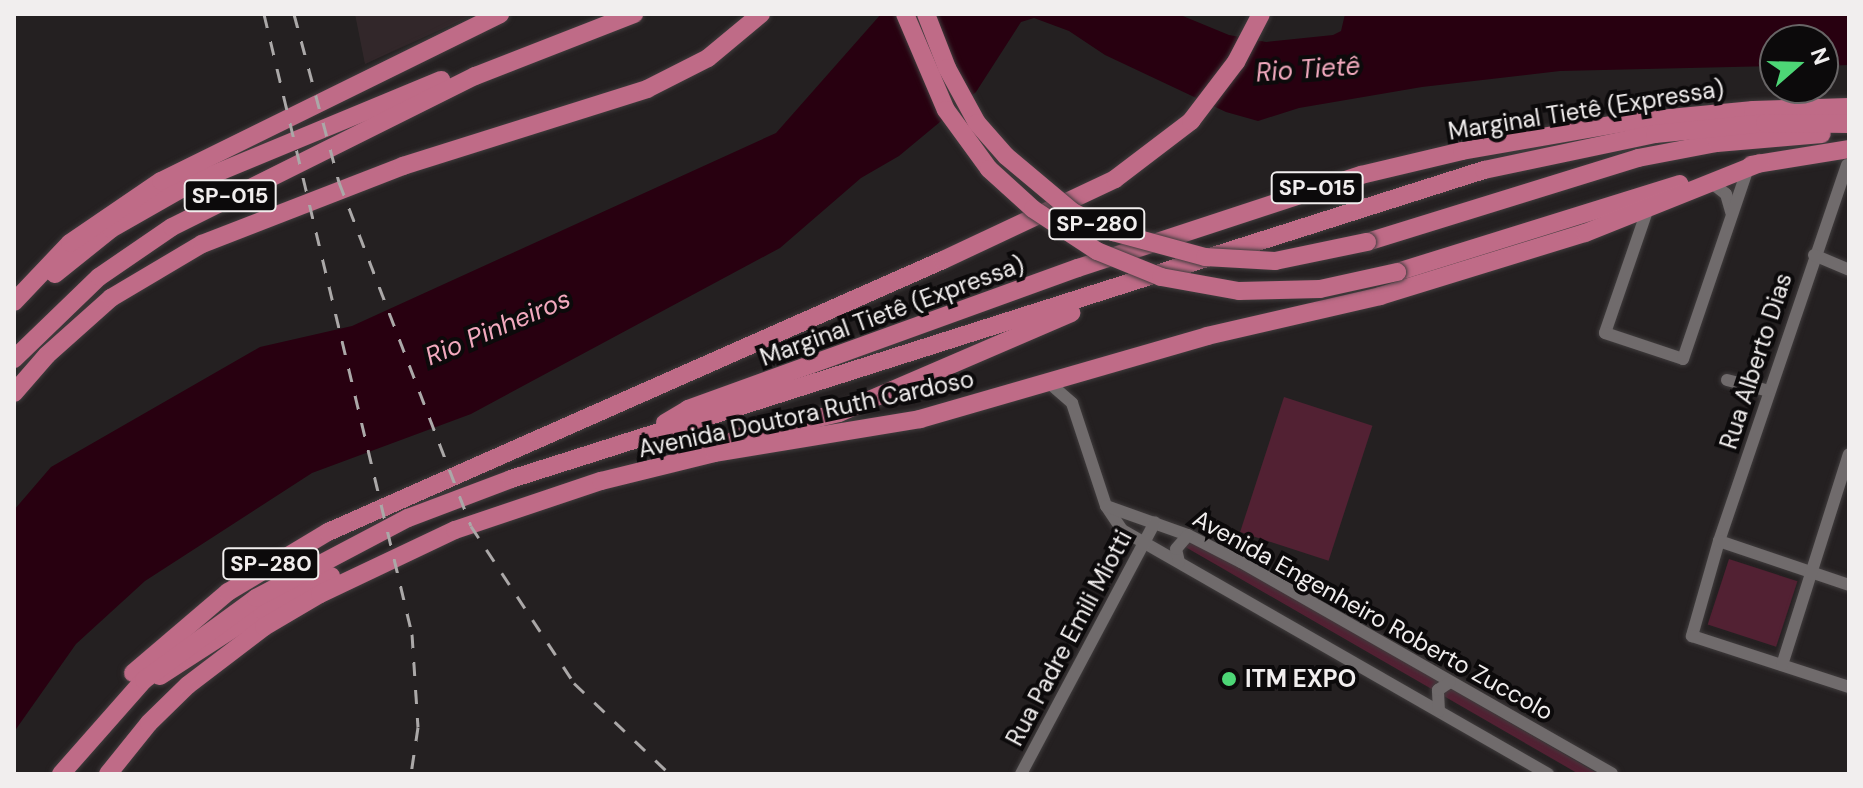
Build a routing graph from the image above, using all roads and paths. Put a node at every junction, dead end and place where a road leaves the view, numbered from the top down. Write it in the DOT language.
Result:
graph roads {
  1 [pos="500,14"];
  2 [pos="634,14"];
  3 [pos="761,14"];
  4 [pos="905,14"];
  5 [pos="926,14"];
  6 [pos="1261,14"];
  7 [pos="475,76"];
  8 [pos="1849,107"];
  9 [pos="1849,125"];
  10 [pos="1848,157"];
  11 [pos="1754,167"];
  12 [pos="1713,184"];
  13 [pos="1648,208"];
  14 [pos="1731,212"];
  15 [pos="1609,223"];
  16 [pos="1296,228"];
  17 [pos="1367,242"];
  18 [pos="1635,243"];
  19 [pos="1814,255"];
  20 [pos="1849,270"];
  21 [pos="14,302"];
  22 [pos="14,310"];
  23 [pos="14,359"];
  24 [pos="1085,371"];
  25 [pos="1727,380"];
  26 [pos="1048,382"];
  27 [pos="1769,391"];
  28 [pos="14,393"];
  29 [pos="1078,417"];
  30 [pos="652,435"];
  31 [pos="715,453"];
  32 [pos="1849,454"];
  33 [pos="1106,506"];
  34 [pos="1155,522"];
  35 [pos="1188,535"];
  36 [pos="1719,541"];
  37 [pos="1145,546"];
  38 [pos="1179,562"];
  39 [pos="379,565"];
  40 [pos="1811,572"];
  41 [pos="1849,585"];
  42 [pos="1782,665"];
  43 [pos="144,680"];
  44 [pos="1450,682"];
  45 [pos="1849,687"];
  46 [pos="1439,711"];
  47 [pos="110,713"];
  48 [pos="61,774"];
  49 [pos="108,774"];
  50 [pos="1021,774"];
  51 [pos="1548,774"];
  52 [pos="1612,774"];
  1 -- 21 [label="highway"];
  2 -- 7 [label="highway, SP-015"];
  3 -- 28 [label="highway"];
  4 -- 11 [label="highway, bridge"];
  5 -- 17 [label="highway, SP-280, bridge"];
  6 -- 47 [label="highway, SP-280"];
  7 -- 22 [label="highway"];
  7 -- 23 [label="highway, SP-015"];
  8 -- 30 [label="highway, Marginal Tietê (Expressa) / SP-015"];
  9 -- 16 [label="highway"];
  9 -- 17 [label="highway, SP-015"];
  10 -- 11 [label="highway"];
  10 -- 19 [label="street, Rua Alberto Dias"];
  11 -- 12 [label="highway, Avenida Doutora Ruth Cardoso"];
  11 -- 14 [label="street"];
  12 -- 13 [label="highway, Avenida Doutora Ruth Cardoso"];
  12 -- 14 [label="street"];
  13 -- 15 [label="highway, Avenida Doutora Ruth Cardoso"];
  13 -- 18 [label="street"];
  14 -- 18 [label="street"];
  15 -- 18 [label="street"];
  15 -- 24 [label="highway, Avenida Doutora Ruth Cardoso"];
  16 -- 30 [label="highway"];
  16 -- 31 [label="highway"];
  19 -- 20 [label="street"];
  19 -- 27 [label="street, Rua Alberto Dias"];
  24 -- 26 [label="highway, Avenida Doutora Ruth Cardoso"];
  24 -- 29 [label="street, Avenida Engenheiro Roberto Zuccolo"];
  25 -- 27 [label="street"];
  26 -- 29 [label="street, Avenida Engenheiro Roberto Zuccolo"];
  26 -- 31 [label="highway, Avenida Doutora Ruth Cardoso"];
  27 -- 36 [label="street, Rua Alberto Dias"];
  29 -- 33 [label="street, Avenida Engenheiro Roberto Zuccolo"];
  30 -- 43 [label="highway, Marginal Tietê (Expressa) / SP-015"];
  31 -- 39 [label="highway, Avenida Doutora Ruth Cardoso"];
  32 -- 40 [label="street"];
  33 -- 34 [label="street, Avenida Engenheiro Roberto Zuccolo"];
  33 -- 37 [label="street, Avenida Engenheiro Roberto Zuccolo"];
  34 -- 35 [label="street, Avenida Engenheiro Roberto Zuccolo"];
  34 -- 37 [label="street, Rua Padre Emili Miotti"];
  35 -- 38 [label="street"];
  35 -- 44 [label="street, Avenida Engenheiro Roberto Zuccolo"];
  36 -- 40 [label="street"];
  36 -- 42 [label="street, Rua Alberto Dias"];
  37 -- 38 [label="street, Avenida Engenheiro Roberto Zuccolo"];
  37 -- 50 [label="street, Rua Padre Emili Miotti"];
  38 -- 46 [label="street, Avenida Engenheiro Roberto Zuccolo"];
  39 -- 43 [label="highway"];
  39 -- 49 [label="highway, Avenida Doutora Ruth Cardoso"];
  40 -- 41 [label="street"];
  40 -- 42 [label="street"];
  42 -- 45 [label="street"];
  43 -- 47 [label="highway, Marginal Tietê (Expressa) / SP-015"];
  44 -- 46 [label="street"];
  44 -- 52 [label="street, Avenida Engenheiro Roberto Zuccolo"];
  46 -- 51 [label="street, Avenida Engenheiro Roberto Zuccolo"];
  47 -- 48 [label="highway, SP-015"];
}
